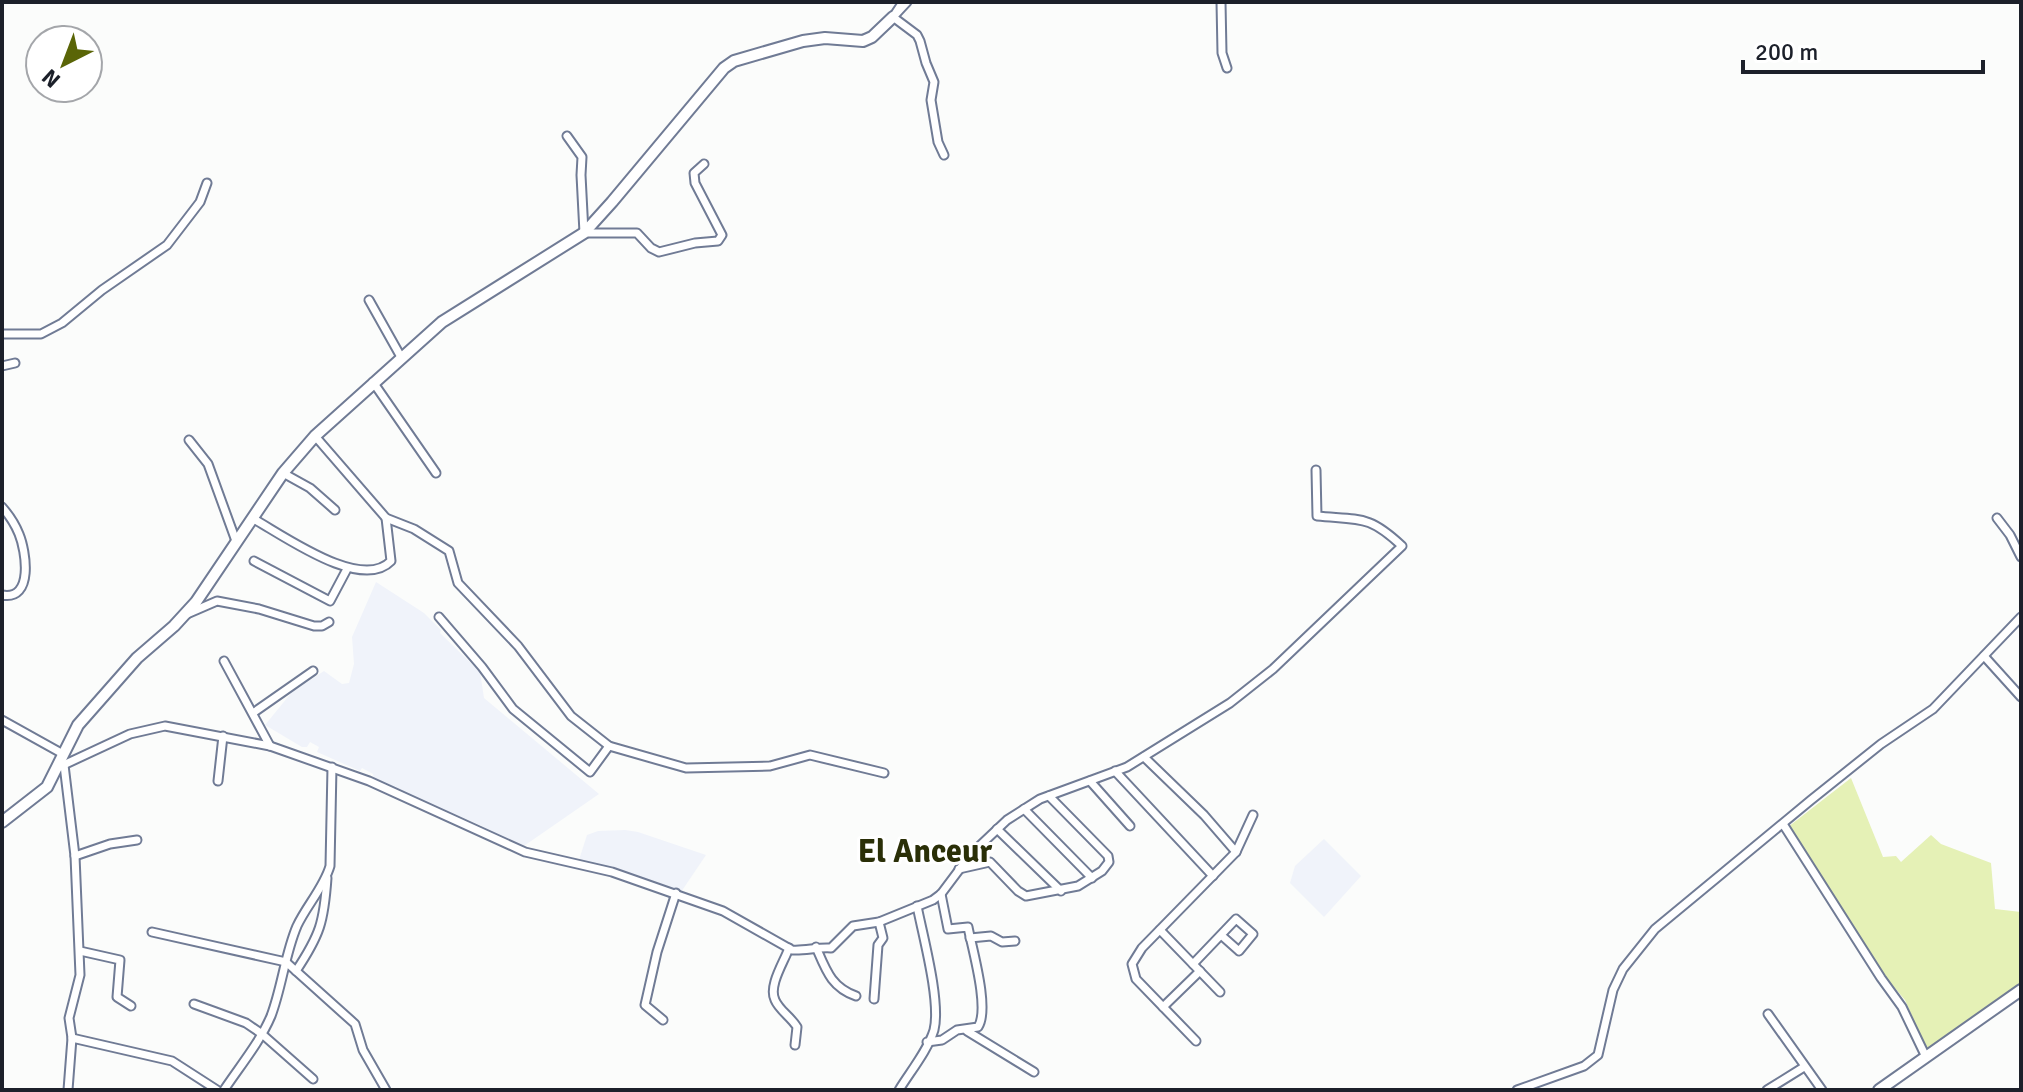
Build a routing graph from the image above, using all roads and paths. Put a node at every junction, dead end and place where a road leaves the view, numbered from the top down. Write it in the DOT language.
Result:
graph roads {
  1 [pos="905,2"];
  2 [pos="1221,2"];
  3 [pos="893,17"];
  4 [pos="1227,68"];
  5 [pos="567,136"];
  6 [pos="944,155"];
  7 [pos="704,164"];
  8 [pos="207,183"];
  9 [pos="584,233"];
  10 [pos="369,300"];
  11 [pos="2,334"];
  12 [pos="401,357"];
  13 [pos="15,363"];
  14 [pos="2,366"];
  15 [pos="373,382"];
  16 [pos="315,436"];
  17 [pos="189,440"];
  18 [pos="1316,470"];
  19 [pos="283,473"];
  20 [pos="436,473"];
  21 [pos="2,507"];
  22 [pos="335,510"];
  23 [pos="252,518"];
  24 [pos="386,518"];
  25 [pos="1997,518"];
  26 [pos="236,541"];
  27 [pos="2021,557"];
  28 [pos="254,561"];
  29 [pos="347,569"];
  30 [pos="2,595"];
  31 [pos="184,616"];
  32 [pos="439,617"];
  33 [pos="2021,617"];
  34 [pos="329,622"];
  35 [pos="1984,656"];
  36 [pos="224,661"];
  37 [pos="313,671"];
  38 [pos="2021,697"];
  39 [pos="253,713"];
  40 [pos="2,720"];
  41 [pos="223,736"];
  42 [pos="270,746"];
  43 [pos="609,746"];
  44 [pos="1144,757"];
  45 [pos="61,762"];
  46 [pos="332,767"];
  47 [pos="1115,771"];
  48 [pos="884,773"];
  49 [pos="218,781"];
  50 [pos="1090,781"];
  51 [pos="1049,796"];
  52 [pos="2,807"];
  53 [pos="1024,809"];
  54 [pos="13,815"];
  55 [pos="1253,815"];
  56 [pos="2,822"];
  57 [pos="1783,824"];
  58 [pos="1130,826"];
  59 [pos="997,829"];
  60 [pos="137,840"];
  61 [pos="1236,852"];
  62 [pos="75,856"];
  63 [pos="958,869"];
  64 [pos="327,876"];
  65 [pos="1213,876"];
  66 [pos="1092,878"];
  67 [pos="1061,891"];
  68 [pos="676,893"];
  69 [pos="941,894"];
  70 [pos="917,906"];
  71 [pos="879,922"];
  72 [pos="1160,930"];
  73 [pos="152,932"];
  74 [pos="1221,935"];
  75 [pos="970,938"];
  76 [pos="1015,941"];
  77 [pos="816,947"];
  78 [pos="789,948"];
  79 [pos="80,951"];
  80 [pos="286,962"];
  81 [pos="1197,968"];
  82 [pos="296,971"];
  83 [pos="2021,990"];
  84 [pos="1220,992"];
  85 [pos="856,996"];
  86 [pos="874,999"];
  87 [pos="194,1004"];
  88 [pos="131,1006"];
  89 [pos="1163,1007"];
  90 [pos="1768,1014"];
  91 [pos="663,1020"];
  92 [pos="967,1031"];
  93 [pos="262,1034"];
  94 [pos="72,1038"];
  95 [pos="1196,1041"];
  96 [pos="927,1042"];
  97 [pos="795,1045"];
  98 [pos="1926,1057"];
  99 [pos="1804,1067"];
  100 [pos="1034,1072"];
  101 [pos="313,1079"];
  102 [pos="68,1090"];
  103 [pos="217,1090"];
  104 [pos="224,1090"];
  105 [pos="386,1090"];
  106 [pos="899,1090"];
  107 [pos="1517,1090"];
  108 [pos="1767,1090"];
  109 [pos="1822,1090"];
  110 [pos="1879,1090"];
  1 -- 3 [label="street"];
  2 -- 4 [label="street"];
  3 -- 6 [label="street"];
  3 -- 9 [label="street"];
  5 -- 9 [label="street"];
  7 -- 9 [label="street"];
  8 -- 11 [label="street"];
  9 -- 12 [label="street"];
  10 -- 12 [label="street"];
  12 -- 15 [label="street"];
  13 -- 14 [label="street"];
  15 -- 16 [label="street"];
  15 -- 20 [label="street"];
  16 -- 19 [label="street"];
  16 -- 24 [label="street"];
  17 -- 26 [label="street"];
  18 -- 44 [label="street"];
  19 -- 22 [label="street"];
  19 -- 23 [label="street"];
  21 -- 30 [label="street"];
  23 -- 26 [label="street"];
  23 -- 29 [label="street"];
  24 -- 29 [label="street"];
  24 -- 43 [label="street"];
  25 -- 27 [label="street"];
  26 -- 31 [label="street"];
  28 -- 29 [label="street"];
  31 -- 34 [label="street"];
  31 -- 45 [label="street"];
  32 -- 43 [label="street"];
  33 -- 35 [label="street"];
  35 -- 38 [label="street"];
  35 -- 57 [label="street"];
  36 -- 39 [label="street"];
  37 -- 39 [label="street"];
  39 -- 42 [label="street"];
  40 -- 45 [label="street"];
  41 -- 42 [label="street"];
  41 -- 45 [label="street"];
  41 -- 49 [label="street"];
  42 -- 46 [label="street"];
  43 -- 48 [label="street"];
  44 -- 47 [label="street"];
  44 -- 61 [label="street"];
  45 -- 54 [label="street"];
  45 -- 62 [label="street"];
  46 -- 64 [label="street"];
  46 -- 68 [label="street"];
  47 -- 50 [label="street"];
  47 -- 65 [label="street"];
  50 -- 51 [label="street"];
  50 -- 58 [label="street"];
  51 -- 53 [label="street"];
  51 -- 66 [label="street"];
  52 -- 54 [label="street"];
  53 -- 59 [label="street"];
  53 -- 66 [label="street"];
  54 -- 56 [label="street"];
  55 -- 61 [label="street"];
  57 -- 98 [label="street"];
  57 -- 107 [label="street"];
  59 -- 63 [label="street"];
  59 -- 67 [label="street"];
  60 -- 62 [label="street"];
  61 -- 65 [label="street"];
  62 -- 79 [label="street"];
  63 -- 67 [label="street"];
  63 -- 69 [label="street"];
  64 -- 80 [label="street"];
  64 -- 82 [label="street"];
  65 -- 72 [label="street"];
  66 -- 67 [label="street"];
  68 -- 78 [label="street"];
  68 -- 91 [label="street"];
  69 -- 70 [label="street"];
  69 -- 75 [label="street"];
  70 -- 71 [label="street"];
  70 -- 96 [label="street"];
  71 -- 77 [label="street"];
  71 -- 86 [label="street"];
  72 -- 81 [label="street"];
  72 -- 89 [label="street"];
  73 -- 80 [label="street"];
  74 -- 74 [label="street"];
  74 -- 81 [label="street"];
  75 -- 76 [label="street"];
  75 -- 92 [label="street"];
  77 -- 78 [label="street"];
  77 -- 85 [label="street"];
  78 -- 97 [label="street"];
  79 -- 88 [label="street"];
  79 -- 94 [label="street"];
  80 -- 82 [label="street"];
  80 -- 93 [label="street"];
  81 -- 84 [label="street"];
  81 -- 89 [label="street"];
  82 -- 105 [label="street"];
  83 -- 98 [label="street"];
  87 -- 93 [label="street"];
  89 -- 95 [label="street"];
  90 -- 99 [label="street"];
  92 -- 96 [label="street"];
  92 -- 100 [label="street"];
  93 -- 101 [label="street"];
  93 -- 104 [label="street"];
  94 -- 102 [label="street"];
  94 -- 103 [label="street"];
  96 -- 106 [label="street"];
  98 -- 110 [label="street"];
  99 -- 108 [label="street"];
  99 -- 109 [label="street"];
}
